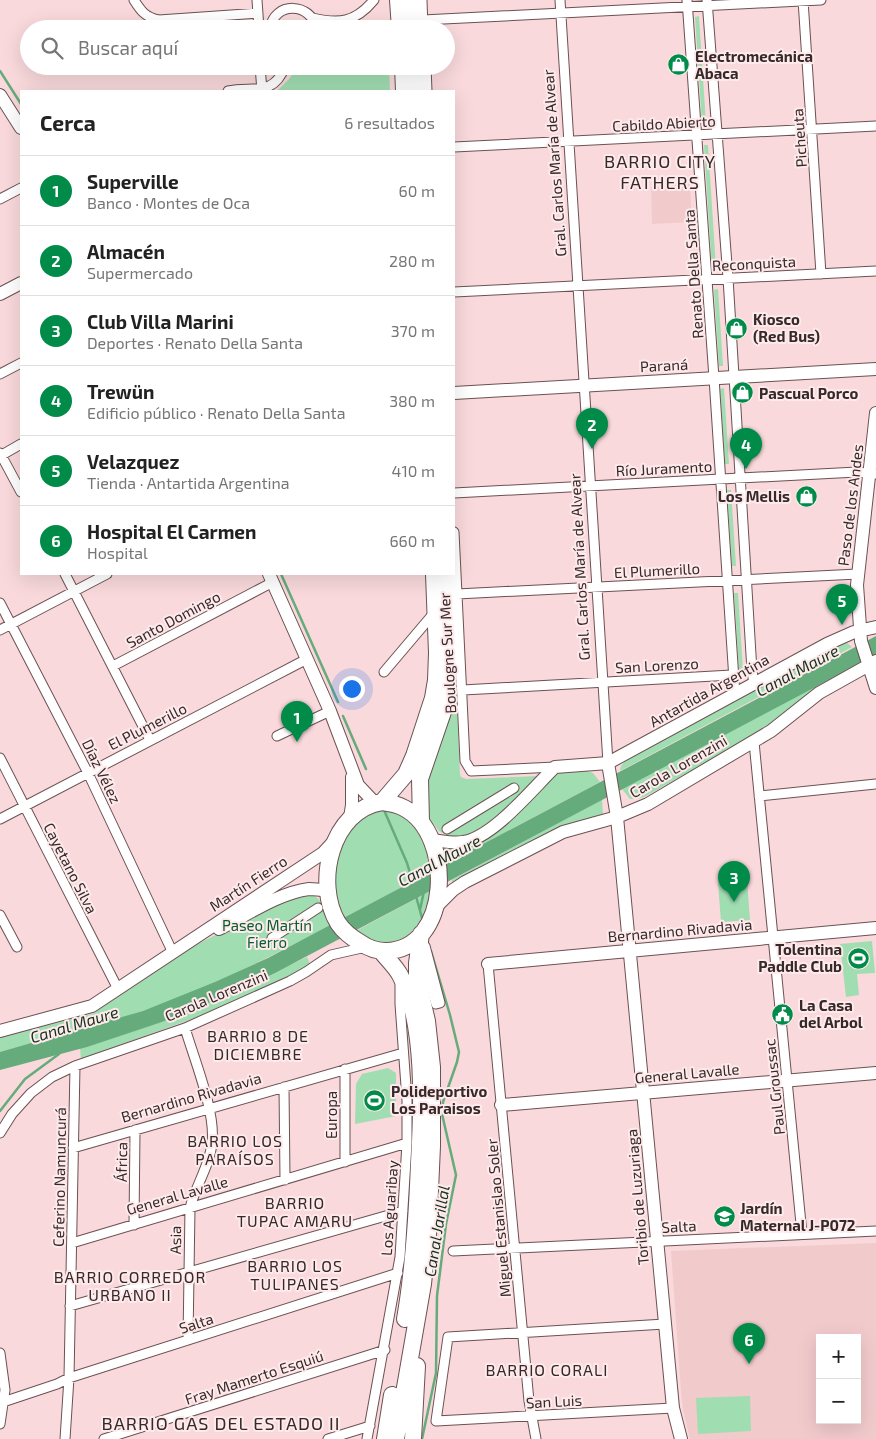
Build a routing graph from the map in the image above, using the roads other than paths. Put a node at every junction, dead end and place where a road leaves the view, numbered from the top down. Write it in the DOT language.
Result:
graph roads {
  1 [pos="134,0"];
  2 [pos="257,0"];
  3 [pos="374,0"];
  4 [pos="398,0"];
  5 [pos="414,0"];
  6 [pos="422,0"];
  7 [pos="560,0"];
  8 [pos="803,0"];
  9 [pos="821,0"];
  10 [pos="687,3"];
  11 [pos="708,3"];
  12 [pos="258,13"];
  13 [pos="561,13"];
  14 [pos="312,18"];
  15 [pos="258,20"];
  16 [pos="273,20"];
  17 [pos="322,20"];
  18 [pos="345,20"];
  19 [pos="399,20"];
  20 [pos="419,20"];
  21 [pos="420,20"];
  22 [pos="455,23"];
  23 [pos="261,75"];
  24 [pos="280,75"];
  25 [pos="403,75"];
  26 [pos="417,75"];
  27 [pos="426,75"];
  28 [pos="262,90"];
  29 [pos="404,90"];
  30 [pos="418,90"];
  31 [pos="427,90"];
  32 [pos="2,100"];
  33 [pos="876,126"];
  34 [pos="20,127"];
  35 [pos="812,129"];
  36 [pos="716,134"];
  37 [pos="697,135"];
  38 [pos="569,141"];
  39 [pos="455,147"];
  40 [pos="20,189"];
  41 [pos="0,199"];
  42 [pos="876,271"];
  43 [pos="821,274"];
  44 [pos="728,278"];
  45 [pos="707,280"];
  46 [pos="20,284"];
  47 [pos="578,286"];
  48 [pos="455,292"];
  49 [pos="0,294"];
  50 [pos="20,364"];
  51 [pos="876,369"];
  52 [pos="0,374"];
  53 [pos="733,377"];
  54 [pos="714,378"];
  55 [pos="584,386"];
  56 [pos="455,393"];
  57 [pos="876,413"];
  58 [pos="20,444"];
  59 [pos="0,454"];
  60 [pos="873,473"];
  61 [pos="739,477"];
  62 [pos="720,478"];
  63 [pos="591,486"];
  64 [pos="20,490"];
  65 [pos="455,494"];
  66 [pos="455,548"];
  67 [pos="858,574"];
  68 [pos="65,575"];
  69 [pos="105,575"];
  70 [pos="434,575"];
  71 [pos="446,575"];
  72 [pos="271,578"];
  73 [pos="746,580"];
  74 [pos="726,581"];
  75 [pos="596,587"];
  76 [pos="74,591"];
  77 [pos="458,594"];
  78 [pos="0,603"];
  79 [pos="436,611"];
  80 [pos="11,624"];
  81 [pos="876,627"];
  82 [pos="0,630"];
  83 [pos="860,637"];
  84 [pos="307,659"];
  85 [pos="870,662"];
  86 [pos="113,666"];
  87 [pos="384,672"];
  88 [pos="732,675"];
  89 [pos="602,682"];
  90 [pos="754,684"];
  91 [pos="876,688"];
  92 [pos="462,690"];
  93 [pos="735,695"];
  94 [pos="330,712"];
  95 [pos="277,736"];
  96 [pos="150,740"];
  97 [pos="754,742"];
  98 [pos="0,758"];
  99 [pos="608,763"];
  100 [pos="555,767"];
  101 [pos="471,771"];
  102 [pos="88,772"];
  103 [pos="352,772"];
  104 [pos="876,784"];
  105 [pos="514,788"];
  106 [pos="759,796"];
  107 [pos="379,803"];
  108 [pos="25,806"];
  109 [pos="617,817"];
  110 [pos="0,818"];
  111 [pos="350,818"];
  112 [pos="422,822"];
  113 [pos="447,829"];
  114 [pos="339,836"];
  115 [pos="432,840"];
  116 [pos="329,891"];
  117 [pos="318,908"];
  118 [pos="435,908"];
  119 [pos="0,915"];
  120 [pos="876,928"];
  121 [pos="272,938"];
  122 [pos="772,938"];
  123 [pos="17,947"];
  124 [pos="421,948"];
  125 [pos="373,949"];
  126 [pos="630,951"];
  127 [pos="173,953"];
  128 [pos="488,964"];
  129 [pos="400,976"];
  130 [pos="118,990"];
  131 [pos="185,1028"];
  132 [pos="0,1032"];
  133 [pos="403,1053"];
  134 [pos="75,1066"];
  135 [pos="345,1069"];
  136 [pos="876,1073"];
  137 [pos="787,1080"];
  138 [pos="284,1087"];
  139 [pos="643,1093"];
  140 [pos="501,1106"];
  141 [pos="209,1109"];
  142 [pos="135,1130"];
  143 [pos="0,1133"];
  144 [pos="407,1143"];
  145 [pos="73,1148"];
  146 [pos="345,1162"];
  147 [pos="285,1180"];
  148 [pos="190,1208"];
  149 [pos="403,1211"];
  150 [pos="134,1224"];
  151 [pos="876,1231"];
  152 [pos="802,1234"];
  153 [pos="657,1241"];
  154 [pos="72,1243"];
  155 [pos="515,1248"];
  156 [pos="454,1251"];
  157 [pos="189,1272"];
  158 [pos="398,1273"];
  159 [pos="423,1284"];
  160 [pos="70,1306"];
  161 [pos="665,1324"];
  162 [pos="523,1332"];
  163 [pos="188,1340"];
  164 [pos="385,1350"];
  165 [pos="0,1353"];
  166 [pos="69,1378"];
  167 [pos="4,1402"];
  168 [pos="673,1408"];
  169 [pos="531,1416"];
  170 [pos="0,1424"];
  171 [pos="370,1426"];
  172 [pos="65,1439"];
  173 [pos="104,1439"];
  174 [pos="328,1439"];
  175 [pos="368,1439"];
  176 [pos="385,1439"];
  177 [pos="396,1439"];
  178 [pos="413,1439"];
  179 [pos="536,1439"];
  180 [pos="681,1439"];
  1 -- 12 [label="street"];
  2 -- 12 [label="street"];
  3 -- 18 [label="street"];
  4 -- 19 [label="highway"];
  5 -- 20 [label="highway"];
  6 -- 21 [label="street"];
  7 -- 13 [label="street, Gral. Carlos María de Alvear"];
  8 -- 9 [label="street"];
  8 -- 11 [label="street"];
  8 -- 35 [label="street, Picheuta"];
  10 -- 11 [label="street"];
  10 -- 13 [label="street"];
  10 -- 37 [label="street, Renato Della Santa"];
  11 -- 36 [label="street"];
  12 -- 15 [label="street"];
  13 -- 22 [label="street"];
  13 -- 38 [label="street, Gral. Carlos María de Alvear"];
  14 -- 16 [label="street"];
  14 -- 17 [label="street"];
  23 -- 28 [label="street"];
  24 -- 28 [label="street"];
  25 -- 29 [label="highway"];
  26 -- 30 [label="highway"];
  27 -- 31 [label="street"];
  32 -- 34 [label="street"];
  33 -- 35 [label="street, Cabildo Abierto"];
  35 -- 36 [label="street, Cabildo Abierto"];
  35 -- 43 [label="street, Picheuta"];
  36 -- 37 [label="street, Cabildo Abierto"];
  36 -- 44 [label="street"];
  37 -- 38 [label="street, Cabildo Abierto"];
  37 -- 45 [label="street, Renato Della Santa"];
  38 -- 39 [label="street, Cabildo Abierto"];
  38 -- 47 [label="street, Gral. Carlos María de Alvear"];
  40 -- 41 [label="street"];
  42 -- 43 [label="street, Reconquista"];
  43 -- 44 [label="street, Reconquista"];
  44 -- 45 [label="street, Reconquista"];
  44 -- 53 [label="street"];
  45 -- 47 [label="street, Reconquista"];
  45 -- 54 [label="street, Renato Della Santa"];
  46 -- 49 [label="street"];
  47 -- 48 [label="street, Reconquista"];
  47 -- 55 [label="street, Gral. Carlos María de Alvear"];
  50 -- 52 [label="street"];
  51 -- 53 [label="street, Paraná"];
  53 -- 54 [label="street, Paraná"];
  53 -- 61 [label="street"];
  54 -- 55 [label="street, Paraná"];
  54 -- 62 [label="street, Renato Della Santa"];
  55 -- 56 [label="street, Paraná"];
  55 -- 63 [label="street, Gral. Carlos María de Alvear"];
  57 -- 60 [label="street, Paso de los Andes"];
  58 -- 59 [label="street"];
  59 -- 64 [label="street"];
  60 -- 61 [label="street, Río Juramento"];
  60 -- 67 [label="street, Paso de los Andes"];
  61 -- 62 [label="street, Río Juramento"];
  61 -- 73 [label="street"];
  62 -- 63 [label="street, Río Juramento"];
  62 -- 74 [label="street, Renato Della Santa"];
  63 -- 65 [label="street, Río Juramento"];
  63 -- 75 [label="street, Gral. Carlos María de Alvear"];
  66 -- 77 [label="street, Boulogne Sur Mer"];
  67 -- 73 [label="street, El Plumerillo"];
  67 -- 83 [label="street, Paso de los Andes"];
  68 -- 76 [label="street"];
  69 -- 76 [label="street"];
  70 -- 79 [label="highway"];
  71 -- 112 [label="highway"];
  72 -- 84 [label="street"];
  72 -- 86 [label="street, Santo Domingo"];
  73 -- 74 [label="street, El Plumerillo"];
  73 -- 90 [label="street"];
  74 -- 75 [label="street, El Plumerillo"];
  74 -- 88 [label="street, Renato Della Santa"];
  75 -- 77 [label="street, El Plumerillo"];
  75 -- 89 [label="street, Gral. Carlos María de Alvear"];
  76 -- 80 [label="street"];
  76 -- 86 [label="street"];
  77 -- 92 [label="street, Boulogne Sur Mer"];
  78 -- 80 [label="street, Díaz Vélez"];
  79 -- 87 [label="street"];
  79 -- 107 [label="highway"];
  80 -- 82 [label="street"];
  80 -- 102 [label="street, Díaz Vélez"];
  81 -- 83 [label="street, Antartida Argentina"];
  83 -- 85 [label="street, Paso de los Andes"];
  83 -- 90 [label="street, Antartida Argentina"];
  84 -- 94 [label="street"];
  84 -- 96 [label="street, El Plumerillo"];
  85 -- 91 [label="street, Paso de los Andes"];
  85 -- 97 [label="street, Carola Lorenzini"];
  86 -- 96 [label="street"];
  88 -- 89 [label="street, San Lorenzo"];
  88 -- 93 [label="street, Renato Della Santa"];
  89 -- 92 [label="street, San Lorenzo"];
  89 -- 99 [label="street, Gral. Carlos María de Alvear"];
  90 -- 93 [label="street, Antartida Argentina"];
  92 -- 101 [label="street, Boulogne Sur Mer"];
  93 -- 99 [label="street, Antartida Argentina"];
  94 -- 95 [label="street"];
  94 -- 103 [label="street"];
  96 -- 102 [label="street, El Plumerillo"];
  97 -- 106 [label="street"];
  97 -- 109 [label="street, Carola Lorenzini"];
  98 -- 108 [label="street, Cayetano Silva"];
  99 -- 100 [label="street, Antartida Argentina"];
  99 -- 109 [label="street, Gral. Carlos María de Alvear"];
  100 -- 101 [label="street, Antartida Argentina"];
  100 -- 115 [label="street"];
  102 -- 108 [label="street, El Plumerillo"];
  102 -- 127 [label="street, Díaz Vélez"];
  103 -- 107 [label="street"];
  103 -- 111 [label="street"];
  104 -- 106 [label="street"];
  105 -- 113 [label="street"];
  106 -- 122 [label="street"];
  107 -- 111 [label="highway"];
  107 -- 112 [label="highway"];
  108 -- 110 [label="street, El Plumerillo"];
  108 -- 130 [label="street, Cayetano Silva"];
  109 -- 118 [label="street, Carola Lorenzini"];
  109 -- 126 [label="street, Gral. Carlos María de Alvear"];
  111 -- 114 [label="highway"];
  112 -- 115 [label="highway"];
  114 -- 116 [label="highway"];
  114 -- 127 [label="street, Martín Fierro"];
  115 -- 118 [label="highway"];
  116 -- 125 [label="highway"];
  116 -- 127 [label="street, Martín Fierro"];
  117 -- 121 [label="street"];
  118 -- 124 [label="highway"];
  119 -- 123 [label="street"];
  120 -- 122 [label="street, Bernardino Rivadavia"];
  122 -- 126 [label="street, Bernardino Rivadavia"];
  122 -- 137 [label="street, Paul Groussac"];
  124 -- 124 [label="street"];
  124 -- 125 [label="highway"];
  124 -- 159 [label="highway"];
  125 -- 129 [label="highway"];
  125 -- 131 [label="street, Carola Lorenzini"];
  126 -- 128 [label="street, Bernardino Rivadavia"];
  126 -- 139 [label="street, Toribio de Luzuriaga"];
  127 -- 130 [label="street, Martín Fierro"];
  128 -- 140 [label="street, Miguel Estanislao Soler"];
  129 -- 133 [label="street, Los Aguaribay"];
  129 -- 176 [label="highway"];
  130 -- 132 [label="street, Martín Fierro"];
  131 -- 134 [label="street, Carola Lorenzini"];
  131 -- 141 [label="street, Asia"];
  133 -- 135 [label="street, Bernardino Rivadavia"];
  133 -- 144 [label="street, Los Aguaribay"];
  134 -- 143 [label="street, Carola Lorenzini"];
  134 -- 145 [label="street, Ceferino Namuncurá"];
  135 -- 138 [label="street, Bernardino Rivadavia"];
  135 -- 146 [label="street, Europa"];
  136 -- 137 [label="street, General Lavalle"];
  137 -- 139 [label="street, General Lavalle"];
  137 -- 152 [label="street, Paul Groussac"];
  138 -- 141 [label="street, Bernardino Rivadavia"];
  138 -- 147 [label="street"];
  139 -- 140 [label="street, General Lavalle"];
  139 -- 153 [label="street, Toribio de Luzuriaga"];
  140 -- 155 [label="street, Miguel Estanislao Soler"];
  141 -- 142 [label="street, Bernardino Rivadavia"];
  141 -- 148 [label="street, Asia"];
  142 -- 145 [label="street, Bernardino Rivadavia"];
  142 -- 150 [label="street, África"];
  144 -- 146 [label="street, General Lavalle"];
  144 -- 149 [label="street, Los Aguaribay"];
  145 -- 154 [label="street, Ceferino Namuncurá"];
  146 -- 147 [label="street, General Lavalle"];
  147 -- 148 [label="street, General Lavalle"];
  148 -- 150 [label="street, General Lavalle"];
  148 -- 157 [label="street, Asia"];
  149 -- 157 [label="street"];
  149 -- 158 [label="street, Los Aguaribay"];
  150 -- 154 [label="street, General Lavalle"];
  151 -- 152 [label="street, Salta"];
  152 -- 153 [label="street, Salta"];
  153 -- 155 [label="street, Salta"];
  153 -- 161 [label="street, Toribio de Luzuriaga"];
  154 -- 160 [label="street, Ceferino Namuncurá"];
  155 -- 156 [label="street, Salta"];
  155 -- 162 [label="street, Miguel Estanislao Soler"];
  157 -- 160 [label="street"];
  157 -- 163 [label="street, Asia"];
  158 -- 163 [label="street, Salta"];
  158 -- 164 [label="street, Los Aguaribay"];
  159 -- 177 [label="highway"];
  159 -- 178 [label="highway"];
  160 -- 166 [label="street, Ceferino Namuncurá"];
  161 -- 162 [label="street"];
  161 -- 168 [label="street, Toribio de Luzuriaga"];
  162 -- 169 [label="street, Miguel Estanislao Soler"];
  162 -- 169 [label="street, San Luis"];
  163 -- 166 [label="street, Salta"];
  164 -- 171 [label="street, Los Aguaribay"];
  164 -- 173 [label="street, Fray Mamerto Esquiú"];
  165 -- 167 [label="street"];
  166 -- 167 [label="street, Salta"];
  166 -- 172 [label="street, Ceferino Namuncurá"];
  167 -- 170 [label="street"];
  168 -- 169 [label="street, San Luis"];
  168 -- 180 [label="street, Toribio de Luzuriaga"];
  169 -- 179 [label="street, Miguel Estanislao Soler"];
  171 -- 174 [label="street"];
  171 -- 175 [label="street, Los Aguaribay"];
}
